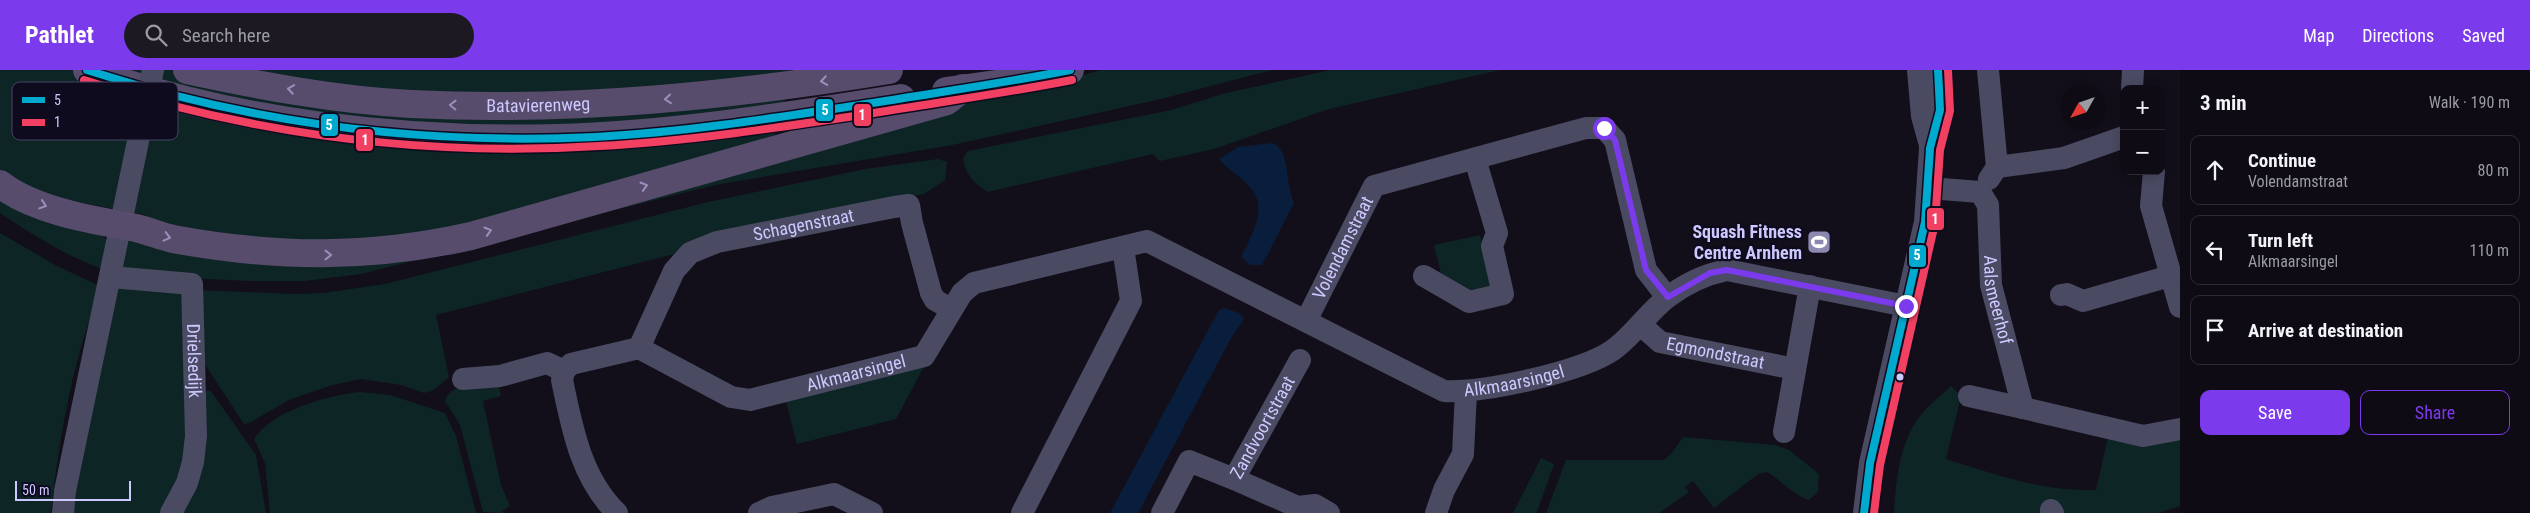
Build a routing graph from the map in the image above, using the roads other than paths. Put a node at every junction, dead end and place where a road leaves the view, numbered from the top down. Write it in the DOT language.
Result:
graph roads {
  1 [pos="87,70"];
  2 [pos="187,70"];
  3 [pos="770,70"];
  4 [pos="890,70"];
  5 [pos="1070,70"];
  6 [pos="1918,70"];
  7 [pos="1938,70"];
  8 [pos="1988,70"];
  9 [pos="2132,70"];
  10 [pos="123,82"];
  11 [pos="2132,85"];
  12 [pos="964,88"];
  13 [pos="716,95"];
  14 [pos="178,99"];
  15 [pos="2120,138"];
  16 [pos="138,140"];
  17 [pos="1930,148"];
  18 [pos="1475,159"];
  19 [pos="1997,167"];
  20 [pos="2154,175"];
  21 [pos="0,184"];
  22 [pos="1929,188"];
  23 [pos="1980,192"];
  24 [pos="120,225"];
  25 [pos="1123,247"];
  26 [pos="1424,276"];
  27 [pos="2170,276"];
  28 [pos="111,278"];
  29 [pos="1810,286"];
  30 [pos="2061,295"];
  31 [pos="1668,297"];
  32 [pos="1906,306"];
  33 [pos="2180,307"];
  34 [pos="951,310"];
  35 [pos="1306,321"];
  36 [pos="1641,326"];
  37 [pos="639,348"];
  38 [pos="1300,360"];
  39 [pos="1795,369"];
  40 [pos="564,371"];
  41 [pos="463,379"];
  42 [pos="1466,392"];
  43 [pos="1969,396"];
  44 [pos="2023,408"];
  45 [pos="2180,429"];
  46 [pos="1784,432"];
  47 [pos="1234,478"];
  48 [pos="63,513"];
  49 [pos="171,513"];
  50 [pos="617,513"];
  51 [pos="759,513"];
  52 [pos="872,513"];
  53 [pos="1022,513"];
  54 [pos="1162,513"];
  55 [pos="1328,513"];
  56 [pos="1436,513"];
  57 [pos="1864,513"];
  1 -- 10 [label="main road, Batavierenweg"];
  13 -- 2 [label="main road, Batavierenweg, one-way"];
  3 -- 13 [label="main road"];
  4 -- 13 [label="main road, Batavierenweg, one-way"];
  5 -- 12 [label="main road, Batavierenweg"];
  6 -- 17 [label="street"];
  7 -- 17 [label="street"];
  8 -- 19 [label="street"];
  9 -- 11 [label="street"];
  12 -- 14 [label="main road, Batavierenweg"];
  24 -- 12 [label="main road, one-way"];
  15 -- 19 [label="street"];
  16 -- 24 [label="street, bridge"];
  17 -- 22 [label="street"];
  18 -- 26 [label="street"];
  18 -- 31 [label="street, Volendamstraat"];
  18 -- 35 [label="street, Volendamstraat"];
  19 -- 23 [label="street"];
  20 -- 27 [label="street"];
  21 -- 24 [label="main road, one-way"];
  22 -- 23 [label="street"];
  22 -- 32 [label="street"];
  23 -- 44 [label="street, Aalsmeerhof"];
  24 -- 28 [label="street"];
  25 -- 34 [label="street, Alkmaarsingel"];
  25 -- 35 [label="street, Alkmaarsingel"];
  25 -- 53 [label="street"];
  27 -- 30 [label="street"];
  27 -- 33 [label="street"];
  28 -- 48 [label="street"];
  28 -- 49 [label="street, Drielsedijk"];
  29 -- 31 [label="street, Alkmaarsingel"];
  29 -- 32 [label="street, Alkmaarsingel"];
  29 -- 39 [label="street"];
  31 -- 36 [label="street, Alkmaarsingel"];
  32 -- 57 [label="street"];
  34 -- 37 [label="street, Alkmaarsingel"];
  34 -- 37 [label="street, Schagenstraat"];
  35 -- 42 [label="street, Alkmaarsingel"];
  36 -- 39 [label="street, Egmondstraat"];
  36 -- 42 [label="street, Alkmaarsingel"];
  37 -- 40 [label="street"];
  38 -- 47 [label="street, Zandvoortstraat"];
  39 -- 46 [label="street"];
  40 -- 41 [label="street"];
  40 -- 50 [label="street"];
  42 -- 56 [label="street"];
  43 -- 44 [label="street"];
  44 -- 45 [label="street"];
  47 -- 54 [label="street, Zandvoortstraat"];
  47 -- 55 [label="street"];
  51 -- 52 [label="street"];
}
